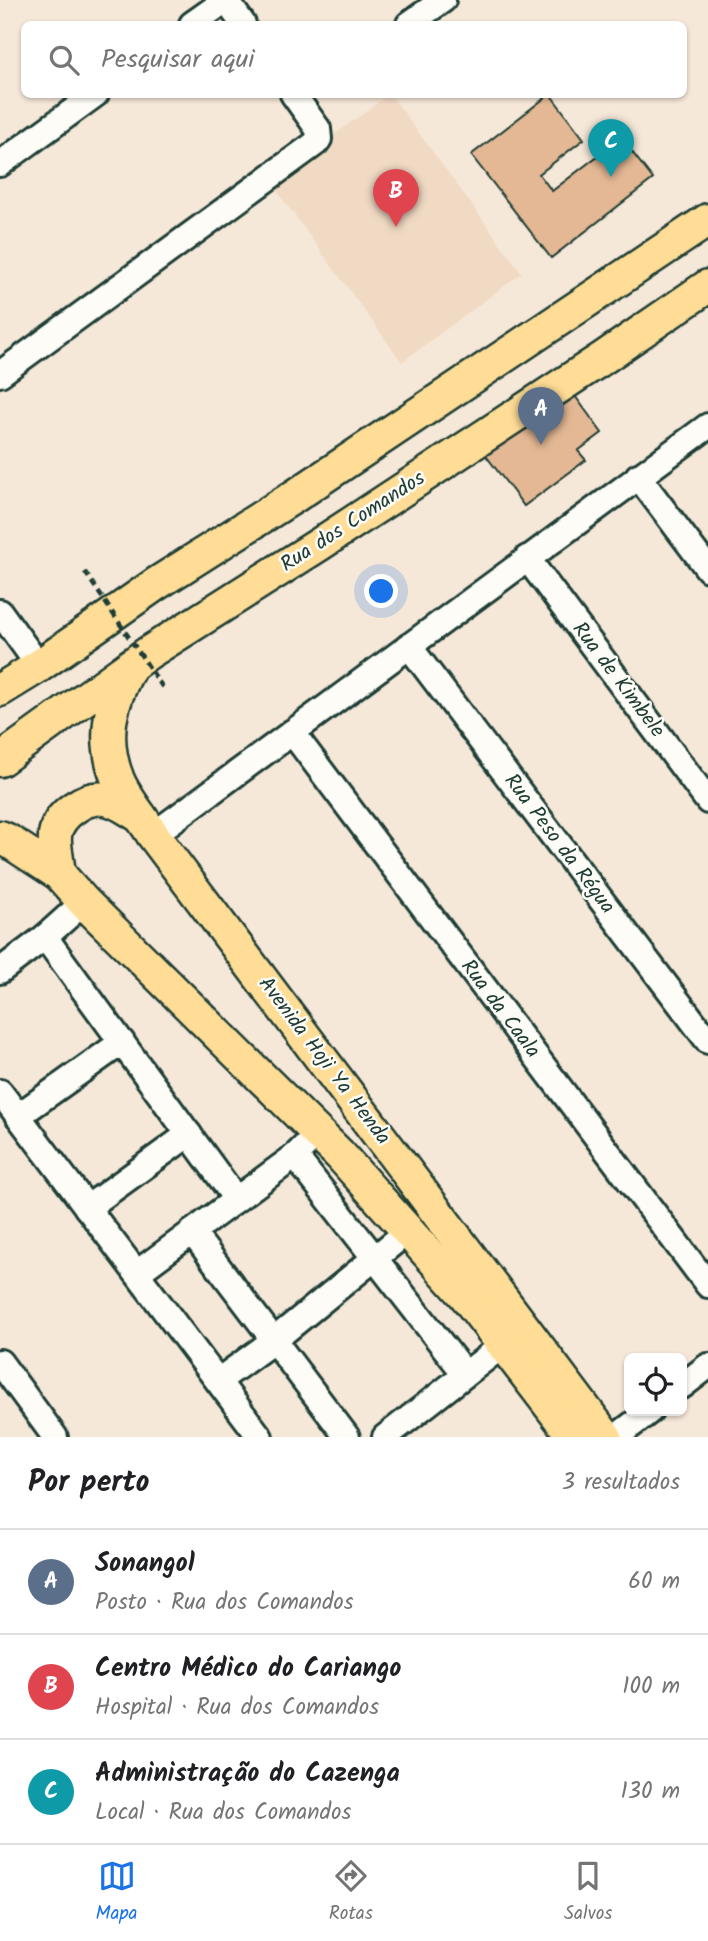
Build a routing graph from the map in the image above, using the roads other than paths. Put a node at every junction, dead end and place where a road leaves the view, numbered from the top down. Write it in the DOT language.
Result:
graph roads {
  1 [pos="226,0"];
  2 [pos="443,0"];
  3 [pos="196,21"];
  4 [pos="241,21"];
  5 [pos="413,21"];
  6 [pos="91,98"];
  7 [pos="302,98"];
  8 [pos="0,164"];
  9 [pos="708,220"];
  10 [pos="708,286"];
  11 [pos="0,374"];
  12 [pos="708,426"];
  13 [pos="638,476"];
  14 [pos="527,558"];
  15 [pos="708,569"];
  16 [pos="0,612"];
  17 [pos="409,646"];
  18 [pos="131,665"];
  19 [pos="39,666"];
  20 [pos="0,690"];
  21 [pos="292,733"];
  22 [pos="0,760"];
  23 [pos="708,802"];
  24 [pos="147,826"];
  25 [pos="0,837"];
  26 [pos="59,874"];
  27 [pos="84,902"];
  28 [pos="45,937"];
  29 [pos="0,971"];
  30 [pos="708,1041"];
  31 [pos="122,1042"];
  32 [pos="0,1092"];
  33 [pos="18,1116"];
  34 [pos="189,1134"];
  35 [pos="319,1134"];
  36 [pos="295,1156"];
  37 [pos="236,1199"];
  38 [pos="87,1208"];
  39 [pos="408,1231"];
  40 [pos="192,1232"];
  41 [pos="375,1257"];
  42 [pos="136,1273"];
  43 [pos="708,1285"];
  44 [pos="273,1341"];
  45 [pos="503,1345"];
  46 [pos="0,1363"];
  47 [pos="708,1366"];
  48 [pos="465,1374"];
  49 [pos="218,1381"];
  50 [pos="687,1382"];
  51 [pos="643,1416"];
  52 [pos="55,1437"];
  53 [pos="260,1437"];
  54 [pos="347,1437"];
  55 [pos="384,1437"];
  56 [pos="574,1437"];
  57 [pos="606,1437"];
  58 [pos="616,1437"];
  1 -- 3 [label="street"];
  1 -- 4 [label="street"];
  2 -- 5 [label="street"];
  6 -- 8 [label="street"];
  7 -- 11 [label="street"];
  9 -- 19 [label="main road"];
  10 -- 18 [label="main road, Rua dos Comandos"];
  12 -- 13 [label="street"];
  13 -- 14 [label="street"];
  13 -- 15 [label="street"];
  14 -- 17 [label="street"];
  14 -- 23 [label="street, Rua de Kimbele"];
  16 -- 19 [label="street"];
  17 -- 21 [label="street"];
  17 -- 30 [label="street, Rua Peso da Régua"];
  18 -- 22 [label="main road, Rua dos Comandos"];
  18 -- 24 [label="main road, Avenida Hoji Ya Henda"];
  19 -- 20 [label="main road"];
  21 -- 24 [label="street"];
  21 -- 43 [label="street, Rua da Caala"];
  24 -- 26 [label="main road"];
  24 -- 57 [label="main road, Avenida Hoji Ya Henda"];
  25 -- 26 [label="main road, Avenida Hoji Ya Henda"];
  26 -- 27 [label="main road, Avenida Hoji Ya Henda"];
  27 -- 28 [label="street"];
  27 -- 35 [label="main road, Avenida Hoji Ya Henda"];
  28 -- 29 [label="street"];
  28 -- 31 [label="street"];
  31 -- 33 [label="street"];
  31 -- 34 [label="street"];
  32 -- 33 [label="street"];
  33 -- 38 [label="street"];
  34 -- 37 [label="street"];
  34 -- 38 [label="street"];
  35 -- 36 [label="street"];
  35 -- 39 [label="main road, Avenida Hoji Ya Henda"];
  36 -- 37 [label="street"];
  36 -- 41 [label="street"];
  37 -- 40 [label="street"];
  38 -- 42 [label="street"];
  39 -- 41 [label="street"];
  39 -- 45 [label="main road, Avenida Hoji Ya Henda"];
  40 -- 42 [label="street"];
  40 -- 44 [label="street"];
  41 -- 44 [label="street"];
  41 -- 48 [label="street"];
  42 -- 49 [label="street"];
  44 -- 49 [label="street"];
  44 -- 54 [label="street"];
  45 -- 48 [label="street"];
  45 -- 56 [label="main road, Avenida Hoji Ya Henda"];
  46 -- 52 [label="street"];
  47 -- 50 [label="street"];
  48 -- 55 [label="street"];
  49 -- 53 [label="street"];
  51 -- 58 [label="street"];
}
